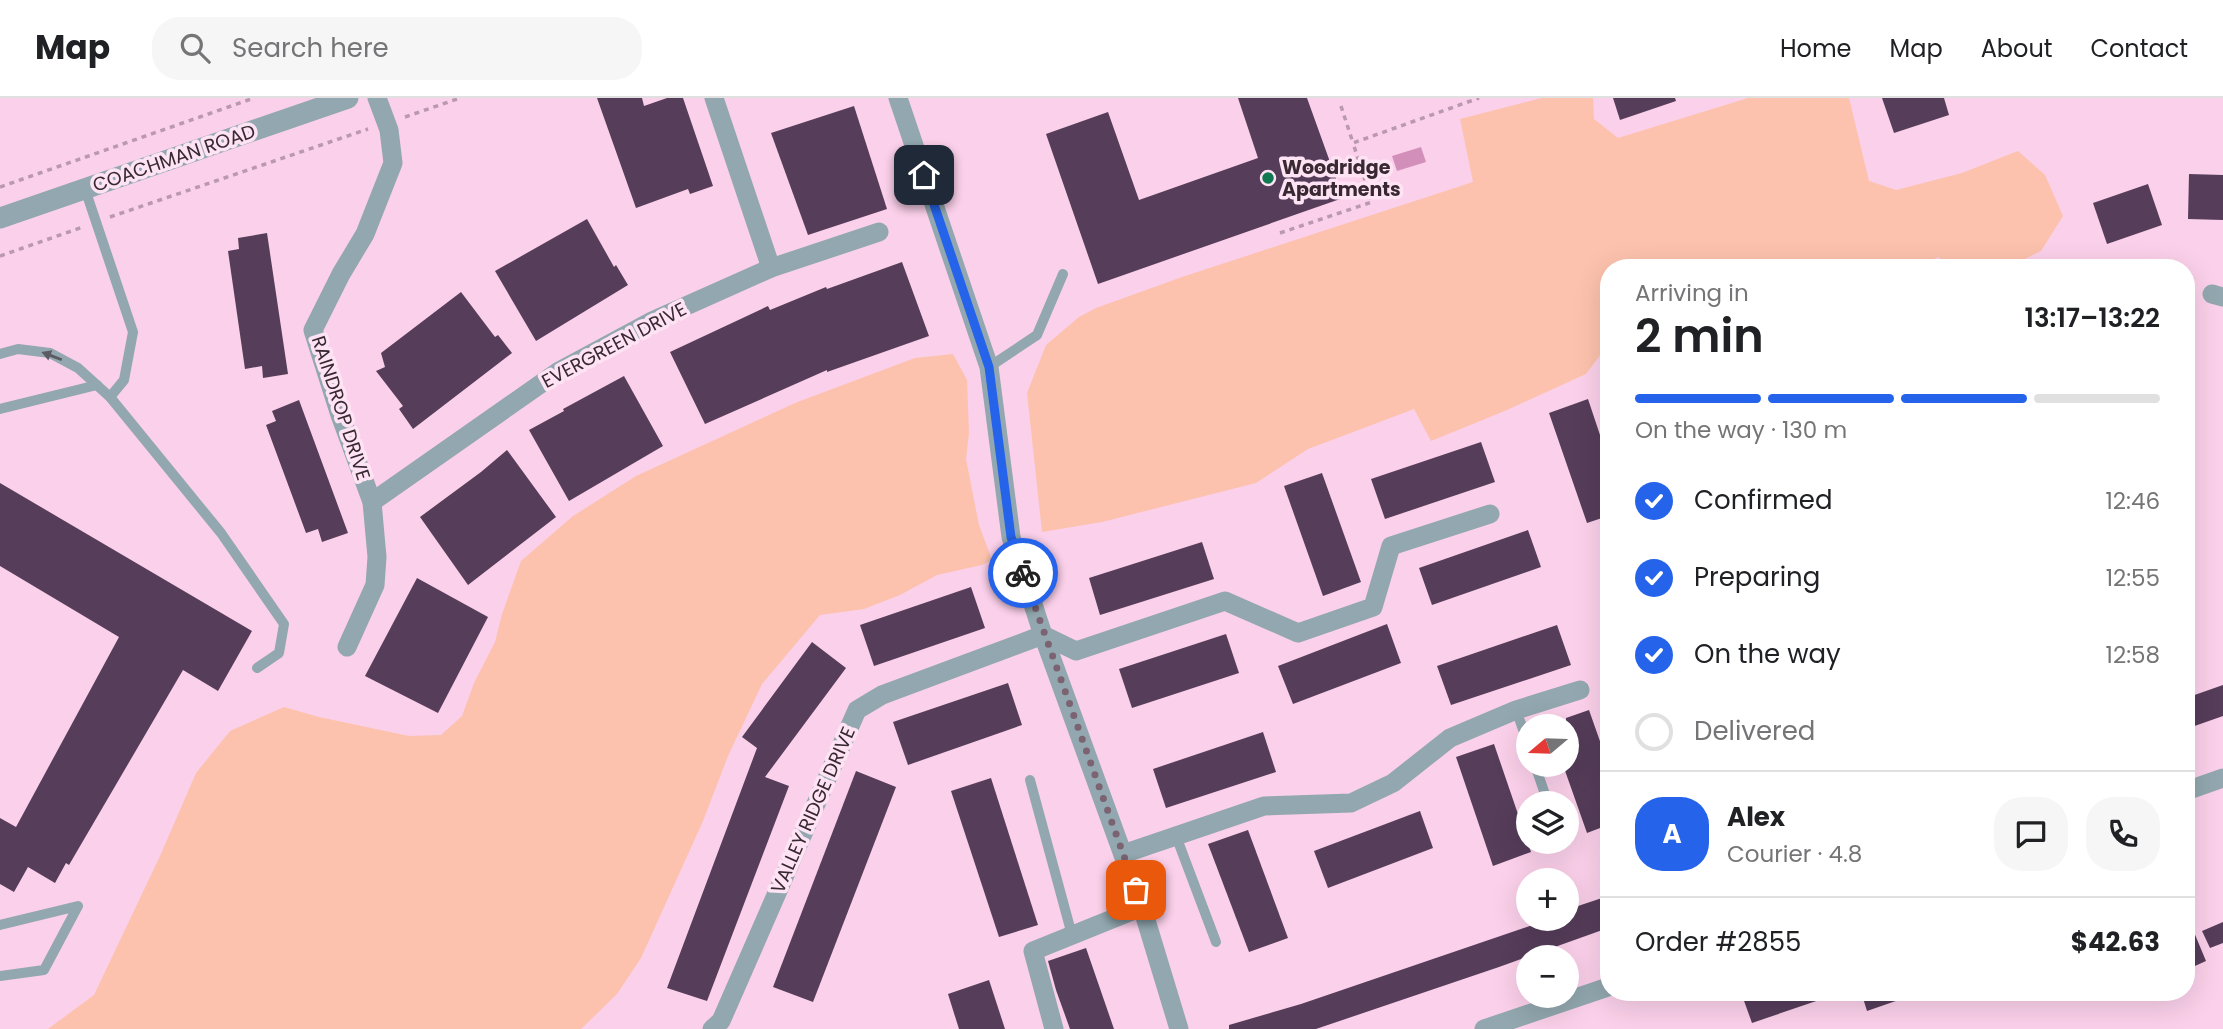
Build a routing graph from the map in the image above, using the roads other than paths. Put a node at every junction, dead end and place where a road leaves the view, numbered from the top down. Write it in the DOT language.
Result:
graph roads {
  1 [pos="348,98"];
  2 [pos="377,98"];
  3 [pos="714,98"];
  4 [pos="898,98"];
  5 [pos="85,189"];
  6 [pos="0,218"];
  7 [pos="878,232"];
  8 [pos="771,268"];
  9 [pos="1063,274"];
  10 [pos="0,354"];
  11 [pos="989,367"];
  12 [pos="97,385"];
  13 [pos="110,397"];
  14 [pos="0,409"];
  15 [pos="372,502"];
  16 [pos="1490,514"];
  17 [pos="1043,635"];
  18 [pos="347,647"];
  19 [pos="257,668"];
  20 [pos="1580,690"];
  21 [pos="1516,710"];
  22 [pos="1517,714"];
  23 [pos="2223,778"];
  24 [pos="1030,780"];
  25 [pos="2195,788"];
  26 [pos="1176,836"];
  27 [pos="1123,854"];
  28 [pos="1142,907"];
  29 [pos="0,925"];
  30 [pos="1072,935"];
  31 [pos="1216,942"];
  32 [pos="0,976"];
  33 [pos="1600,990"];
  34 [pos="712,1029"];
  35 [pos="1054,1029"];
  36 [pos="1179,1029"];
  37 [pos="1484,1029"];
  1 -- 5 [label="street, COACHMAN ROAD"];
  2 -- 15 [label="street, RAINDROP DRIVE"];
  3 -- 8 [label="street"];
  4 -- 11 [label="street"];
  5 -- 6 [label="street, COACHMAN ROAD"];
  5 -- 13 [label="lane"];
  7 -- 8 [label="street, EVERGREEN DRIVE"];
  8 -- 15 [label="street, EVERGREEN DRIVE"];
  9 -- 11 [label="lane"];
  12 -- 10 [label="lane, one-way"];
  11 -- 17 [label="street"];
  12 -- 13 [label="lane"];
  12 -- 14 [label="lane"];
  13 -- 19 [label="lane"];
  15 -- 18 [label="street, RAINDROP DRIVE"];
  16 -- 17 [label="street"];
  17 -- 27 [label="street"];
  17 -- 34 [label="street, VALLEY RIDGE DRIVE"];
  20 -- 21 [label="street"];
  21 -- 22 [label="lane"];
  21 -- 26 [label="street"];
  23 -- 25 [label="street"];
  24 -- 30 [label="lane"];
  26 -- 27 [label="street"];
  26 -- 31 [label="lane"];
  27 -- 28 [label="street"];
  28 -- 30 [label="street"];
  28 -- 36 [label="street"];
  29 -- 32 [label="lane"];
  30 -- 35 [label="street"];
  33 -- 37 [label="street"];
}
